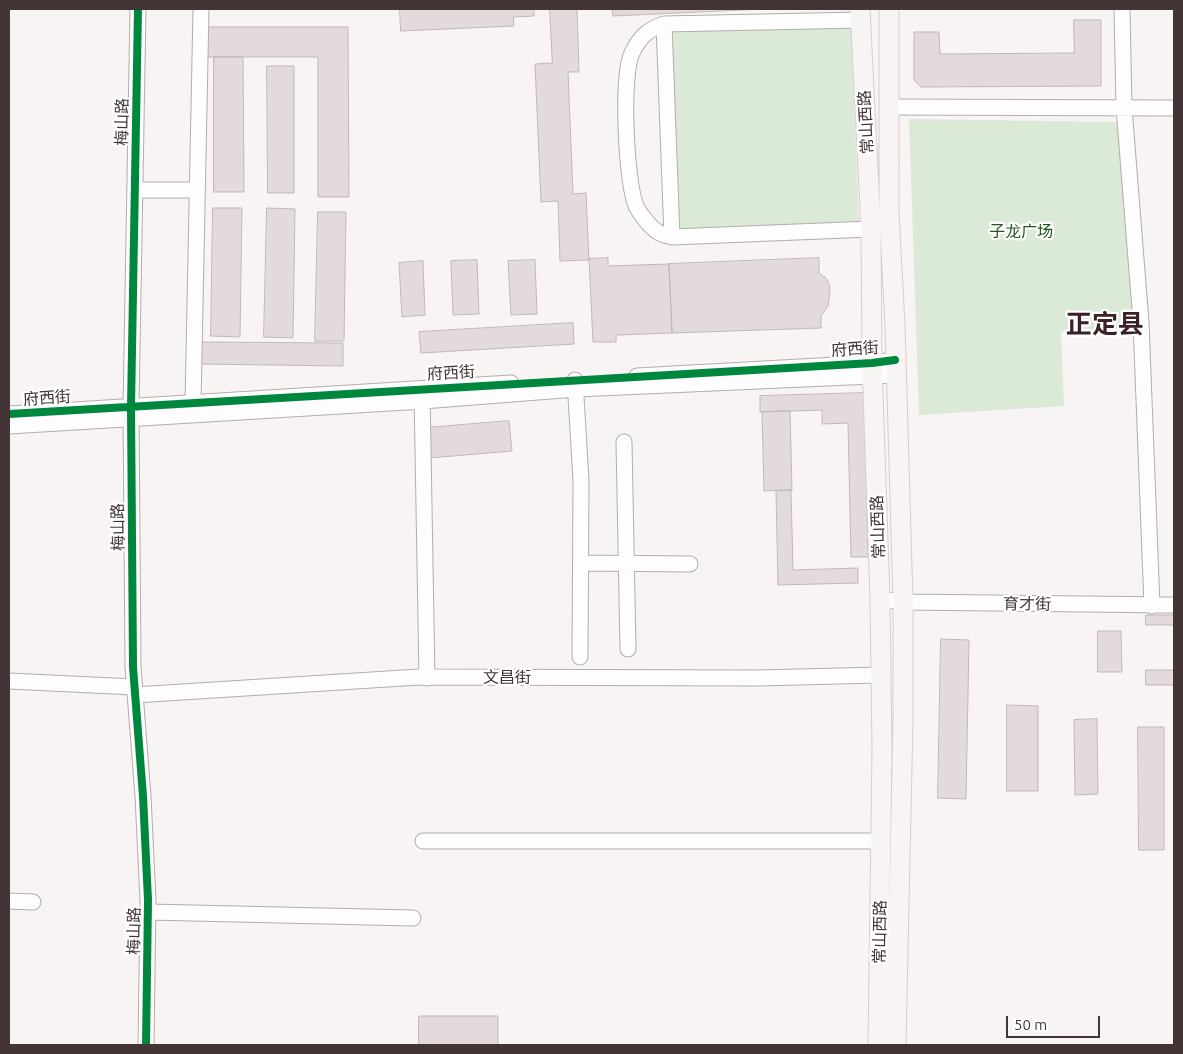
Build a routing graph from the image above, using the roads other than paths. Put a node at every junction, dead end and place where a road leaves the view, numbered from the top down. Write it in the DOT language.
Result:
graph roads {
  1 [pos="138,9"];
  2 [pos="201,9"];
  3 [pos="889,9"];
  4 [pos="1122,9"];
  5 [pos="861,14"];
  6 [pos="664,24"];
  7 [pos="889,107"];
  8 [pos="1124,108"];
  9 [pos="1174,108"];
  10 [pos="135,190"];
  11 [pos="197,190"];
  12 [pos="870,230"];
  13 [pos="672,237"];
  14 [pos="895,367"];
  15 [pos="872,369"];
  16 [pos="576,384"];
  17 [pos="422,395"];
  18 [pos="193,403"];
  19 [pos="131,412"];
  20 [pos="9,414"];
  21 [pos="9,426"];
  22 [pos="624,442"];
  23 [pos="580,563"];
  24 [pos="626,563"];
  25 [pos="690,564"];
  26 [pos="880,599"];
  27 [pos="903,602"];
  28 [pos="1174,605"];
  29 [pos="1152,606"];
  30 [pos="628,649"];
  31 [pos="580,657"];
  32 [pos="880,675"];
  33 [pos="426,678"];
  34 [pos="9,681"];
  35 [pos="135,691"];
  36 [pos="423,841"];
  37 [pos="881,841"];
  38 [pos="9,901"];
  39 [pos="33,902"];
  40 [pos="148,912"];
  41 [pos="412,918"];
  42 [pos="146,1045"];
  43 [pos="878,1045"];
  44 [pos="896,1045"];
  1 -- 10 [label="street, 梅山路"];
  2 -- 11 [label="street"];
  3 -- 7 [label="main road, 常山西路"];
  4 -- 8 [label="street"];
  5 -- 6 [label="street"];
  5 -- 12 [label="main road, 常山西路"];
  6 -- 13 [label="street"];
  6 -- 13 [label="street"];
  7 -- 8 [label="street"];
  7 -- 14 [label="main road, 常山西路"];
  8 -- 9 [label="street"];
  8 -- 29 [label="street"];
  10 -- 11 [label="street"];
  10 -- 19 [label="street, 梅山路"];
  11 -- 18 [label="street"];
  12 -- 13 [label="street"];
  12 -- 15 [label="main road, 常山西路"];
  14 -- 15 [label="street, 府西街"];
  14 -- 27 [label="main road, 常山西路"];
  15 -- 16 [label="street, 府西街"];
  15 -- 26 [label="main road, 常山西路"];
  16 -- 17 [label="street, 府西街"];
  16 -- 23 [label="street"];
  17 -- 18 [label="street, 府西街"];
  17 -- 19 [label="street"];
  17 -- 33 [label="street"];
  18 -- 19 [label="street, 府西街"];
  19 -- 20 [label="street, 府西街"];
  19 -- 21 [label="street"];
  19 -- 35 [label="street, 梅山路"];
  22 -- 24 [label="street"];
  23 -- 24 [label="street"];
  23 -- 31 [label="street"];
  24 -- 25 [label="street"];
  24 -- 30 [label="street"];
  26 -- 27 [label="street, 育才街"];
  26 -- 32 [label="main road, 常山西路"];
  27 -- 29 [label="street, 育才街"];
  27 -- 44 [label="main road, 常山西路"];
  28 -- 29 [label="street, 育才街"];
  32 -- 33 [label="street, 文昌街"];
  32 -- 37 [label="main road, 常山西路"];
  33 -- 35 [label="street, 文昌街"];
  34 -- 35 [label="street, 文昌街"];
  35 -- 40 [label="street, 梅山路"];
  36 -- 37 [label="street"];
  37 -- 43 [label="main road, 常山西路"];
  38 -- 39 [label="street"];
  40 -- 41 [label="street"];
  40 -- 42 [label="street, 梅山路"];
}
